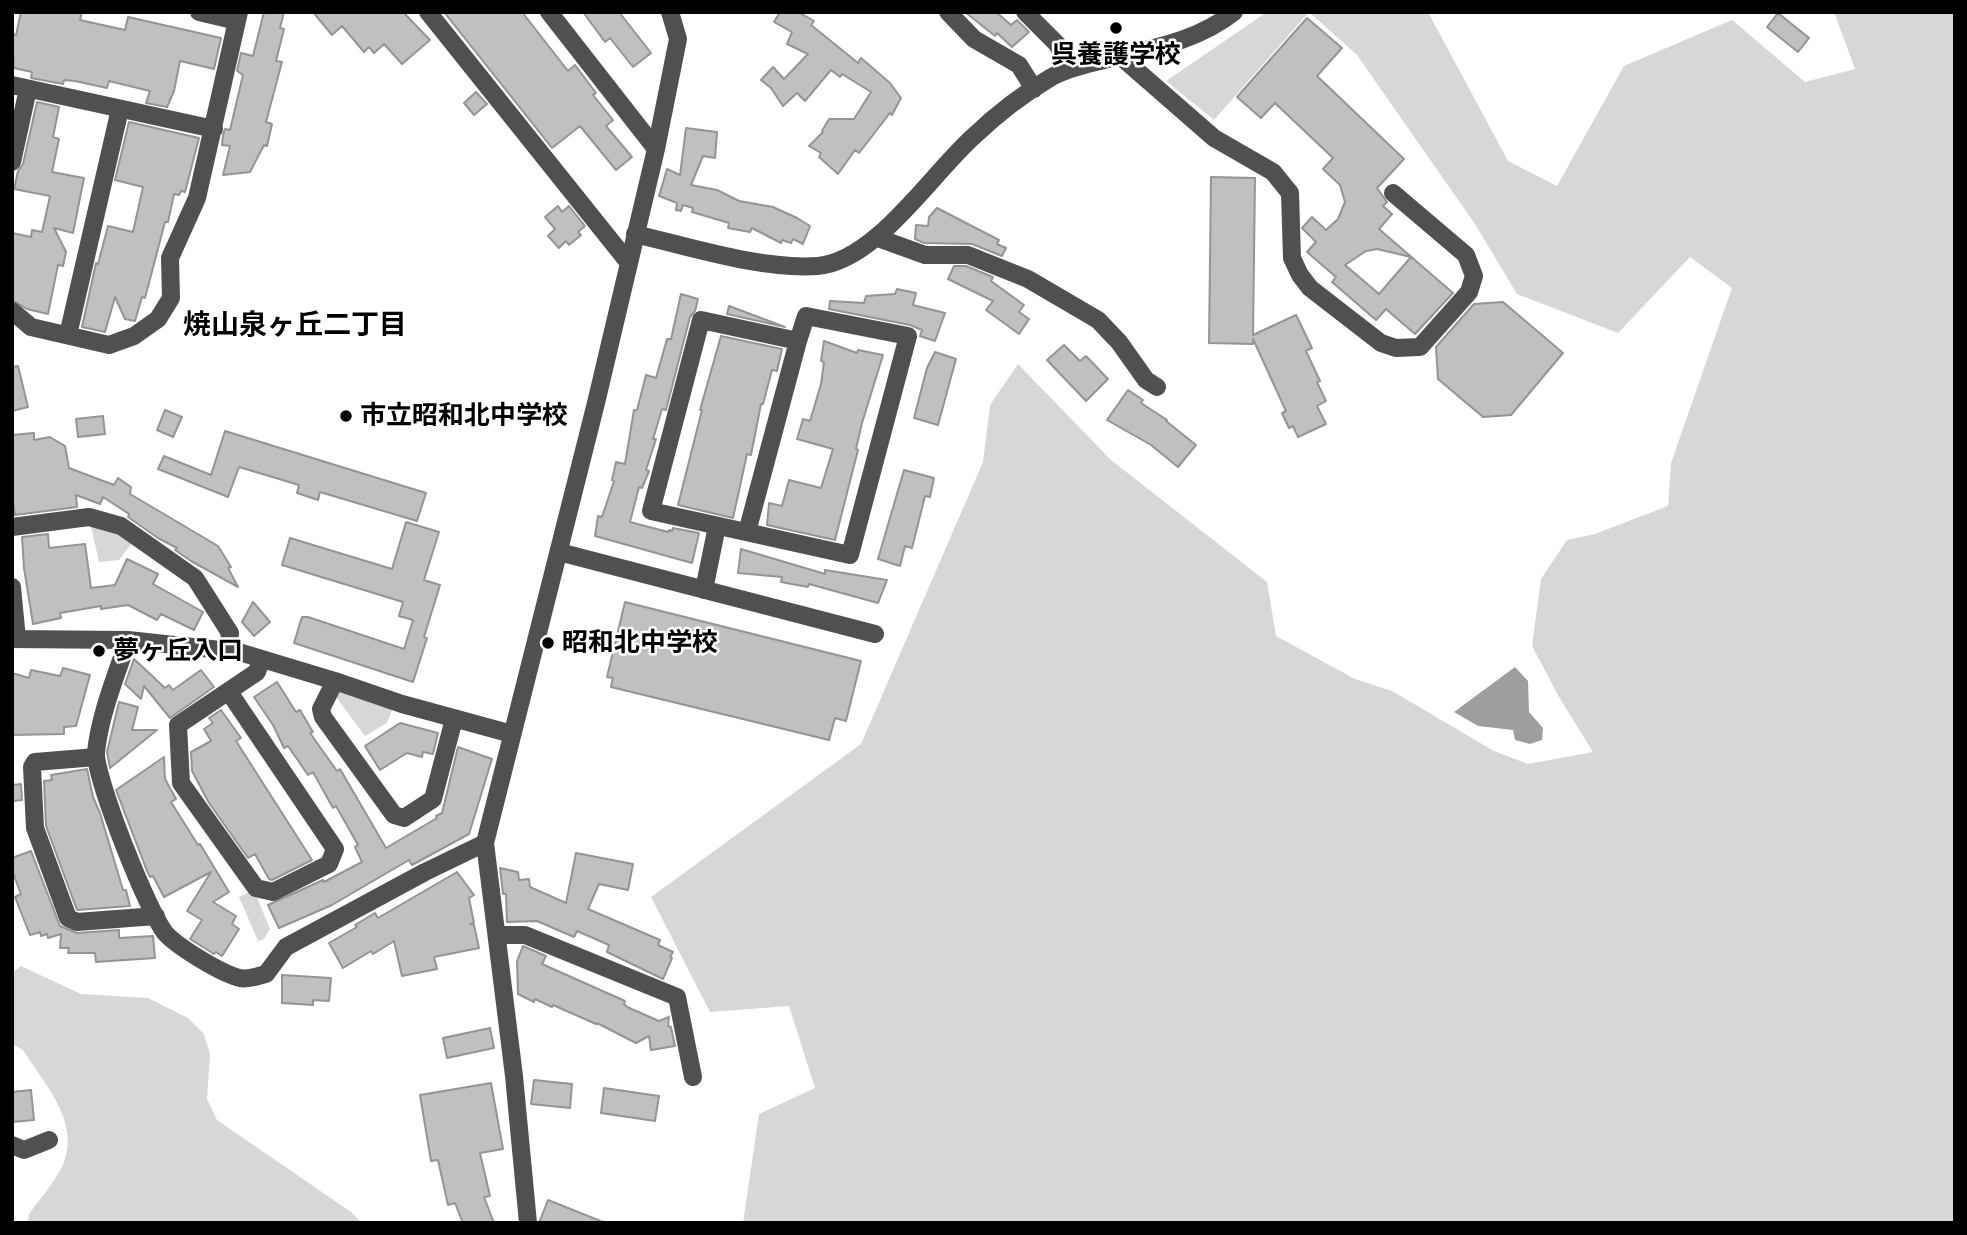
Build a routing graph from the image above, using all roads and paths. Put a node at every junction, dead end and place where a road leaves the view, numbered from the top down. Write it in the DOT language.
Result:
graph roads {
  1 [pos="199,12"];
  2 [pos="428,12"];
  3 [pos="549,12"];
  4 [pos="670,12"];
  5 [pos="948,12"];
  6 [pos="1025,12"];
  7 [pos="1234,12"];
  8 [pos="238,17"];
  9 [pos="1120,56"];
  10 [pos="1071,69"];
  11 [pos="20,87"];
  12 [pos="1034,89"];
  13 [pos="120,108"];
  14 [pos="214,128"];
  15 [pos="656,149"];
  16 [pos="12,162"];
  17 [pos="1392,193"];
  18 [pos="635,234"];
  19 [pos="878,238"];
  20 [pos="628,262"];
  21 [pos="12,311"];
  22 [pos="68,335"];
  23 [pos="798,341"];
  24 [pos="1157,387"];
  25 [pos="717,526"];
  26 [pos="12,527"];
  27 [pos="747,532"];
  28 [pos="559,552"];
  29 [pos="12,587"];
  30 [pos="704,590"];
  31 [pos="875,634"];
  32 [pos="15,639"];
  33 [pos="128,640"];
  34 [pos="228,651"];
  35 [pos="261,660"];
  36 [pos="335,681"];
  37 [pos="229,692"];
  38 [pos="454,719"];
  39 [pos="512,734"];
  40 [pos="96,757"];
  41 [pos="485,843"];
  42 [pos="156,916"];
  43 [pos="497,935"];
  44 [pos="693,1077"];
  45 [pos="49,1140"];
  46 [pos="12,1145"];
  47 [pos="528,1223"];
  1 -- 8 [label="street"];
  2 -- 20 [label="street"];
  3 -- 15 [label="street"];
  4 -- 15 [label="street"];
  5 -- 12 [label="street"];
  6 -- 10 [label="street"];
  7 -- 9 [label="street"];
  8 -- 14 [label="street"];
  9 -- 10 [label="street"];
  9 -- 17 [label="street"];
  10 -- 12 [label="street"];
  11 -- 13 [label="street"];
  11 -- 16 [label="street"];
  12 -- 19 [label="street"];
  13 -- 14 [label="street"];
  13 -- 22 [label="street"];
  14 -- 22 [label="street"];
  15 -- 18 [label="street"];
  18 -- 19 [label="street"];
  18 -- 20 [label="street"];
  19 -- 24 [label="street"];
  20 -- 28 [label="street"];
  21 -- 22 [label="street"];
  23 -- 25 [label="street"];
  23 -- 27 [label="street"];
  23 -- 27 [label="street"];
  25 -- 27 [label="street"];
  25 -- 30 [label="street"];
  26 -- 34 [label="street"];
  28 -- 30 [label="street"];
  28 -- 39 [label="street"];
  29 -- 32 [label="street"];
  30 -- 31 [label="street"];
  32 -- 33 [label="street"];
  33 -- 34 [label="street"];
  33 -- 40 [label="street"];
  34 -- 35 [label="street"];
  35 -- 36 [label="street"];
  35 -- 37 [label="street"];
  36 -- 38 [label="street"];
  36 -- 38 [label="street"];
  37 -- 37 [label="street"];
  38 -- 39 [label="street"];
  39 -- 41 [label="street"];
  40 -- 42 [label="street"];
  40 -- 42 [label="street"];
  41 -- 42 [label="street"];
  41 -- 43 [label="street"];
  43 -- 44 [label="street"];
  43 -- 47 [label="street"];
  45 -- 46 [label="street"];
}
